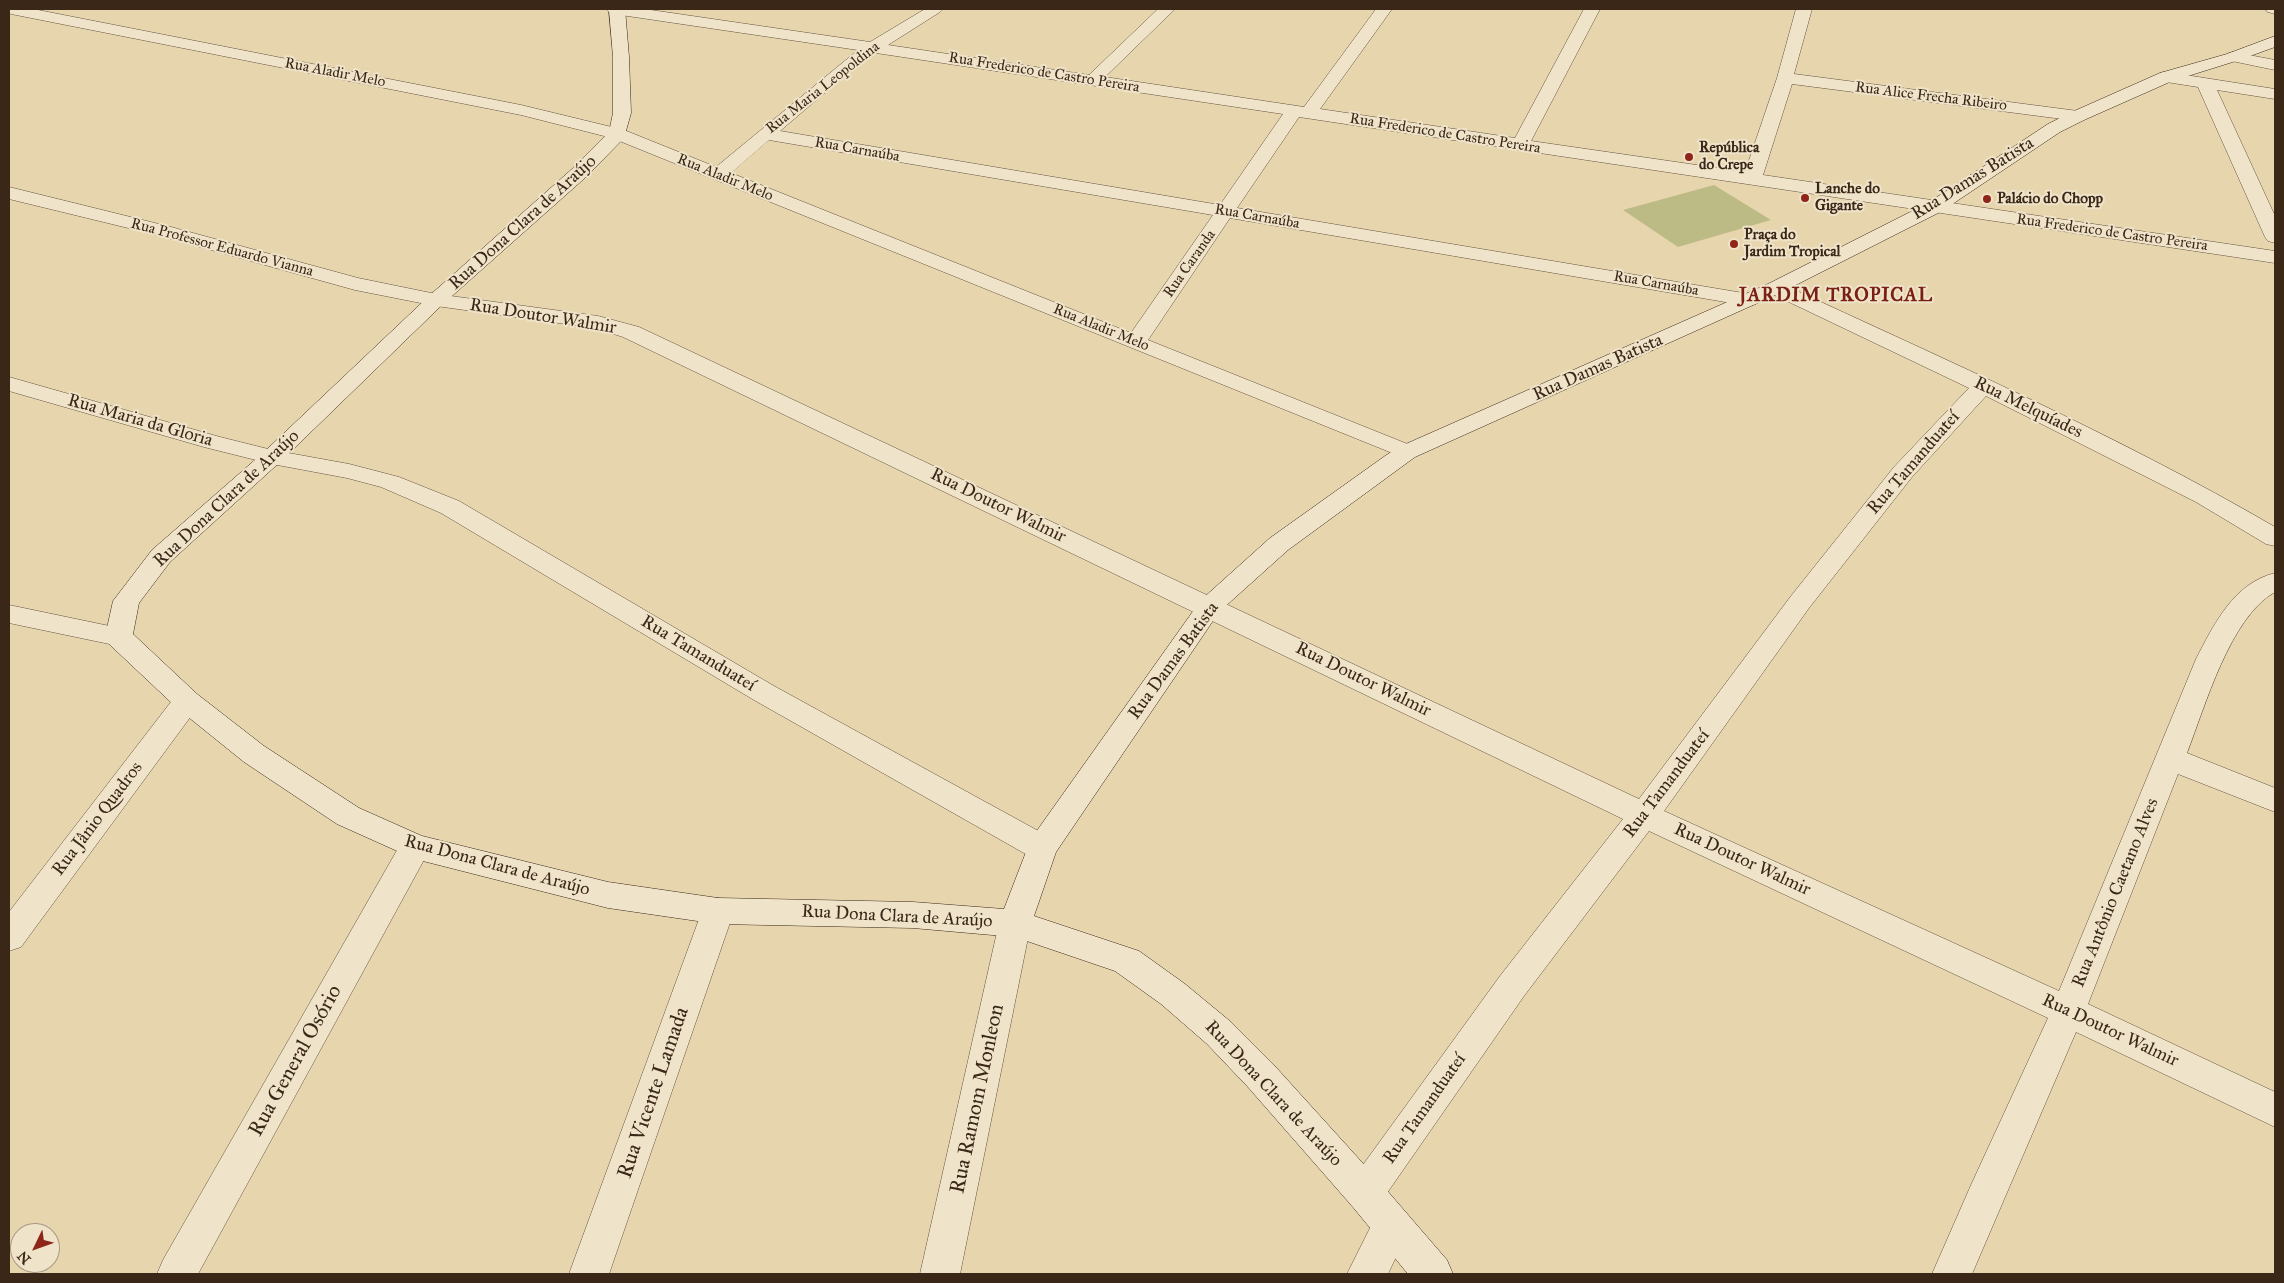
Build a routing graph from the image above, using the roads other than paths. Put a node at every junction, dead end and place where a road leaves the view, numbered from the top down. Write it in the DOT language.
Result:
graph roads {
  1 [pos="11,9"];
  2 [pos="616,9"];
  3 [pos="935,9"];
  4 [pos="1167,9"];
  5 [pos="1384,9"];
  6 [pos="1592,9"];
  7 [pos="1804,9"];
  8 [pos="35,11"];
  9 [pos="9,22"];
  10 [pos="2275,41"];
  11 [pos="872,48"];
  12 [pos="2233,57"];
  13 [pos="2275,66"];
  14 [pos="2166,77"];
  15 [pos="1785,78"];
  16 [pos="1092,81"];
  17 [pos="2205,83"];
  18 [pos="2275,94"];
  19 [pos="1301,112"];
  20 [pos="2078,116"];
  21 [pos="618,134"];
  22 [pos="764,134"];
  23 [pos="1520,145"];
  24 [pos="716,175"];
  25 [pos="1752,179"];
  26 [pos="9,193"];
  27 [pos="1935,207"];
  28 [pos="1226,212"];
  29 [pos="2275,237"];
  30 [pos="2275,257"];
  31 [pos="1775,288"];
  32 [pos="436,300"];
  33 [pos="1749,300"];
  34 [pos="1136,342"];
  35 [pos="9,384"];
  36 [pos="1983,386"];
  37 [pos="1407,452"];
  38 [pos="272,457"];
  39 [pos="2275,538"];
  40 [pos="2275,582"];
  41 [pos="1210,606"];
  42 [pos="9,614"];
  43 [pos="119,637"];
  44 [pos="187,701"];
  45 [pos="2170,759"];
  46 [pos="2275,800"];
  47 [pos="1644,815"];
  48 [pos="415,847"];
  49 [pos="1042,848"];
  50 [pos="718,911"];
  51 [pos="1015,923"];
  52 [pos="9,937"];
  53 [pos="2068,1011"];
  54 [pos="2275,1110"];
  55 [pos="1366,1193"];
  56 [pos="1392,1225"];
  57 [pos="177,1274"];
  58 [pos="589,1274"];
  59 [pos="940,1274"];
  60 [pos="1367,1274"];
  61 [pos="1433,1274"];
  62 [pos="1952,1274"];
  1 -- 8 [label="street, Rua Aladir Melo"];
  2 -- 11 [label="street, Rua Frederico de Castro Pereira"];
  2 -- 21 [label="street"];
  3 -- 11 [label="street, Rua Maria Leopoldina"];
  4 -- 16 [label="street"];
  5 -- 19 [label="street, Rua Caranda"];
  6 -- 23 [label="street"];
  7 -- 15 [label="street"];
  8 -- 9 [label="street"];
  8 -- 21 [label="street, Rua Aladir Melo"];
  10 -- 12 [label="street, Rua Damas Batista"];
  11 -- 16 [label="street, Rua Frederico de Castro Pereira"];
  11 -- 22 [label="street, Rua Maria Leopoldina"];
  12 -- 13 [label="street"];
  12 -- 14 [label="street, Rua Damas Batista"];
  14 -- 17 [label="street"];
  14 -- 20 [label="street, Rua Damas Batista"];
  15 -- 20 [label="street, Rua Alice Frecha Ribeiro"];
  15 -- 25 [label="street"];
  16 -- 19 [label="street, Rua Frederico de Castro Pereira"];
  17 -- 18 [label="street"];
  17 -- 29 [label="street"];
  19 -- 23 [label="street, Rua Frederico de Castro Pereira"];
  19 -- 28 [label="street, Rua Caranda"];
  20 -- 27 [label="street, Rua Damas Batista"];
  21 -- 24 [label="street, Rua Aladir Melo"];
  21 -- 32 [label="street, Rua Dona Clara de Araújo"];
  22 -- 24 [label="street, Rua Maria Leopoldina"];
  22 -- 28 [label="street, Rua Carnaúba"];
  23 -- 25 [label="street, Rua Frederico de Castro Pereira"];
  24 -- 34 [label="street, Rua Aladir Melo"];
  25 -- 27 [label="street, Rua Frederico de Castro Pereira"];
  26 -- 32 [label="street, Rua Professor Eduardo Vianna"];
  27 -- 30 [label="street, Rua Frederico de Castro Pereira"];
  27 -- 31 [label="street, Rua Damas Batista"];
  28 -- 33 [label="street, Rua Carnaúba"];
  28 -- 34 [label="street, Rua Caranda"];
  31 -- 33 [label="street, Rua Damas Batista"];
  31 -- 36 [label="street, Rua Melquíades"];
  32 -- 38 [label="street, Rua Dona Clara de Araújo"];
  32 -- 41 [label="street, Rua Doutor Walmir"];
  33 -- 37 [label="street, Rua Damas Batista"];
  34 -- 37 [label="street, Rua Aladir Melo"];
  35 -- 38 [label="street, Rua Maria da Gloria"];
  36 -- 39 [label="street, Rua Melquíades"];
  36 -- 47 [label="street, Rua Tamanduateí"];
  37 -- 41 [label="street, Rua Damas Batista"];
  38 -- 43 [label="street, Rua Dona Clara de Araújo"];
  38 -- 49 [label="street, Rua Tamanduateí"];
  40 -- 45 [label="street, Rua Antônio Caetano Alves"];
  41 -- 47 [label="street, Rua Doutor Walmir"];
  41 -- 49 [label="street, Rua Damas Batista"];
  42 -- 43 [label="street"];
  43 -- 44 [label="street, Rua Dona Clara de Araújo"];
  44 -- 48 [label="street, Rua Dona Clara de Araújo"];
  44 -- 52 [label="street, Rua Jânio Quadros"];
  45 -- 46 [label="street"];
  45 -- 53 [label="street, Rua Antônio Caetano Alves"];
  47 -- 53 [label="street, Rua Doutor Walmir"];
  47 -- 55 [label="street, Rua Tamanduateí"];
  48 -- 50 [label="street, Rua Dona Clara de Araújo"];
  48 -- 57 [label="street, Rua General Osório"];
  49 -- 51 [label="street"];
  50 -- 51 [label="street, Rua Dona Clara de Araújo"];
  50 -- 58 [label="street, Rua Vicente Lamada"];
  51 -- 55 [label="street, Rua Dona Clara de Araújo"];
  51 -- 59 [label="street, Rua Ramom Monleon"];
  53 -- 54 [label="street, Rua Doutor Walmir"];
  53 -- 62 [label="street, Rua Antônio Caetano Alves"];
  55 -- 56 [label="street, Rua Dona Clara de Araújo"];
  56 -- 60 [label="street"];
  56 -- 61 [label="street, Rua Dona Clara de Araújo"];
}
